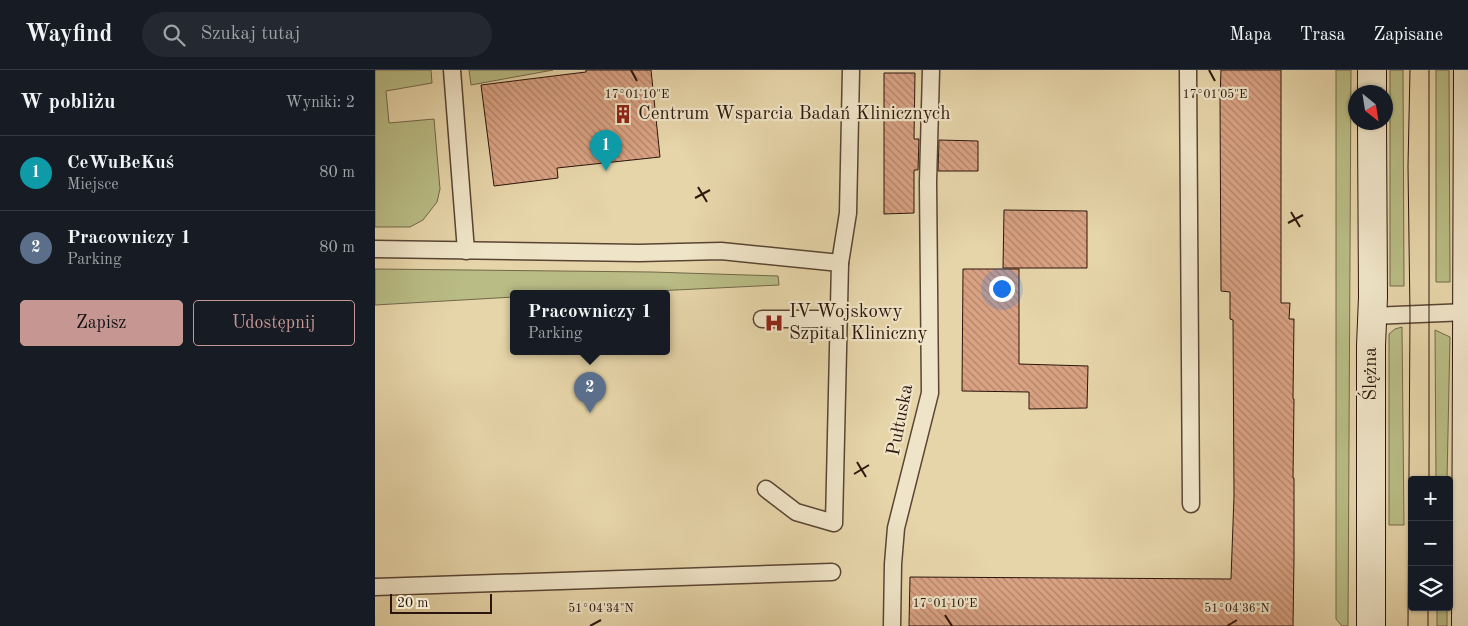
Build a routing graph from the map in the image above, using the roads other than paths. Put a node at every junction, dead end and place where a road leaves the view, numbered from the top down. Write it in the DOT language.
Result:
graph roads {
  1 [pos="452,70"];
  2 [pos="851,70"];
  3 [pos="931,70"];
  4 [pos="1188,70"];
  5 [pos="1371,70"];
  6 [pos="1468,70"];
  7 [pos="1371,85"];
  8 [pos="1372,130"];
  9 [pos="375,249"];
  10 [pos="466,251"];
  11 [pos="840,263"];
  12 [pos="1467,312"];
  13 [pos="1372,316"];
  14 [pos="762,319"];
  15 [pos="839,319"];
  16 [pos="766,489"];
  17 [pos="1191,504"];
  18 [pos="832,572"];
  19 [pos="375,587"];
  20 [pos="892,626"];
  21 [pos="1371,626"];
  22 [pos="1466,626"];
  1 -- 10 [label="lane"];
  2 -- 11 [label="lane"];
  3 -- 20 [label="lane, Pułtuska"];
  4 -- 17 [label="lane"];
  5 -- 7 [label="main road"];
  6 -- 12 [label="main road"];
  8 -- 13 [label="main road, Ślężna"];
  9 -- 10 [label="lane"];
  10 -- 11 [label="lane"];
  11 -- 15 [label="lane"];
  12 -- 13 [label="lane"];
  12 -- 22 [label="main road"];
  13 -- 21 [label="main road, Ślężna"];
  14 -- 15 [label="lane"];
  15 -- 16 [label="lane"];
  18 -- 19 [label="lane"];
}
